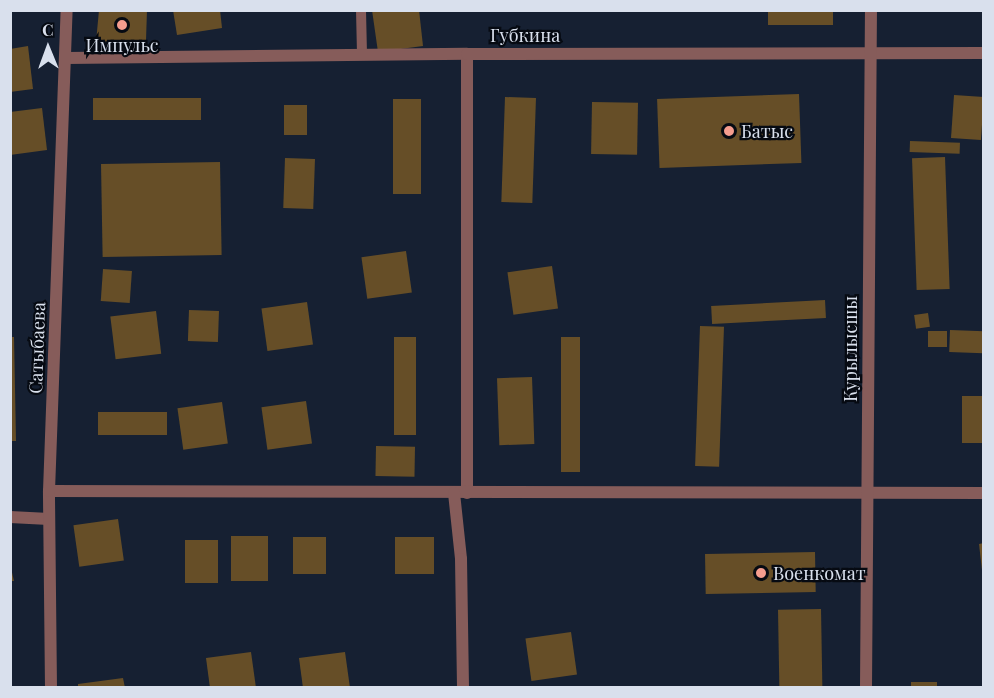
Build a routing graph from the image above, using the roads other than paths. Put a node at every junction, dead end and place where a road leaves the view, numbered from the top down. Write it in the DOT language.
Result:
graph roads {
  1 [pos="67,10"];
  2 [pos="362,10"];
  3 [pos="871,10"];
  4 [pos="870,52"];
  5 [pos="984,53"];
  6 [pos="466,54"];
  7 [pos="362,55"];
  8 [pos="66,58"];
  9 [pos="49,491"];
  10 [pos="461,493"];
  11 [pos="984,493"];
  12 [pos="867,494"];
  13 [pos="10,517"];
  14 [pos="49,519"];
  15 [pos="51,687"];
  16 [pos="464,687"];
  17 [pos="866,687"];
  1 -- 8 [label="street, Сатыбаева"];
  2 -- 7 [label="lane"];
  3 -- 4 [label="street, Курылысшы"];
  4 -- 5 [label="street, Губкина"];
  4 -- 6 [label="street, Губкина"];
  4 -- 12 [label="street, Курылысшы"];
  6 -- 7 [label="street, Губкина"];
  6 -- 10 [label="street"];
  7 -- 8 [label="street, Губкина"];
  8 -- 9 [label="street, Сатыбаева"];
  9 -- 10 [label="street"];
  9 -- 14 [label="street, Сатыбаева"];
  10 -- 12 [label="street"];
  10 -- 16 [label="street"];
  11 -- 12 [label="street"];
  12 -- 17 [label="street, Курылысшы"];
  13 -- 14 [label="street"];
  14 -- 15 [label="street, Сатыбаева"];
}
